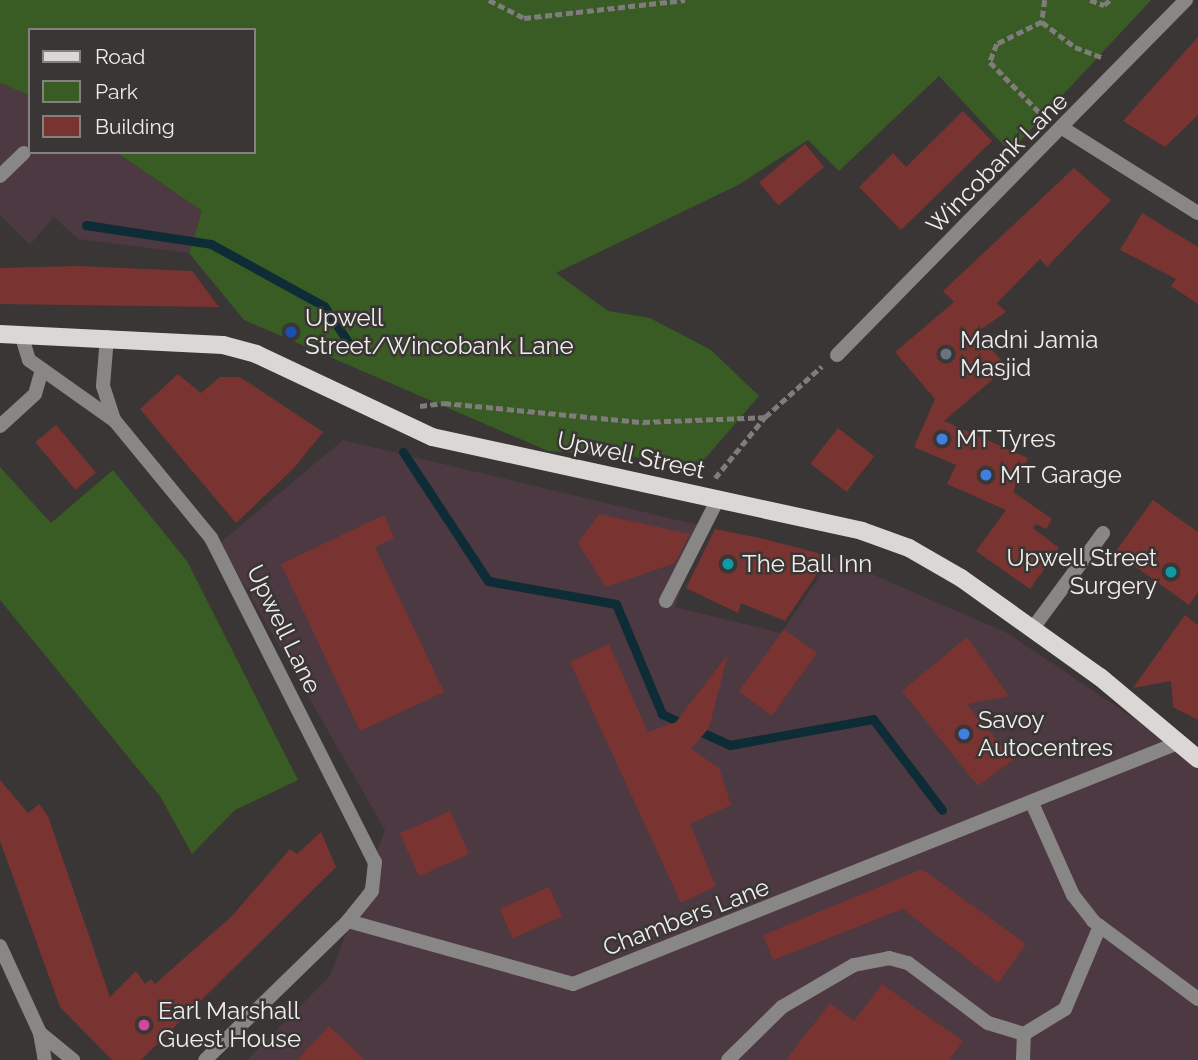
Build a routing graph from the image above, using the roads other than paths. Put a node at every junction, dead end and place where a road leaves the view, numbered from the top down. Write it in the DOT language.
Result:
graph roads {
  1 [pos="1186,0"];
  2 [pos="1062,131"];
  3 [pos="24,152"];
  4 [pos="0,176"];
  5 [pos="1198,213"];
  6 [pos="0,334"];
  7 [pos="21,334"];
  8 [pos="107,337"];
  9 [pos="837,355"];
  10 [pos="41,373"];
  11 [pos="115,421"];
  12 [pos="0,426"];
  13 [pos="710,497"];
  14 [pos="1103,533"];
  15 [pos="666,601"];
  16 [pos="1033,628"];
  17 [pos="1178,743"];
  18 [pos="1198,759"];
  19 [pos="1032,803"];
  20 [pos="348,921"];
  21 [pos="1100,926"];
  22 [pos="0,946"];
  23 [pos="1198,999"];
  24 [pos="40,1033"];
  25 [pos="1024,1034"];
  26 [pos="45,1060"];
  27 [pos="73,1060"];
  28 [pos="205,1060"];
  29 [pos="729,1060"];
  30 [pos="1023,1060"];
  1 -- 2 [label="street, Wincobank Lane"];
  2 -- 5 [label="street"];
  2 -- 9 [label="street, Wincobank Lane"];
  3 -- 4 [label="street"];
  6 -- 7 [label="main road, Upwell Street"];
  7 -- 8 [label="main road, Upwell Street"];
  7 -- 10 [label="street, Upwell Lane"];
  8 -- 11 [label="street, Upwell Lane"];
  8 -- 13 [label="main road, Upwell Street"];
  10 -- 11 [label="street, Upwell Lane"];
  10 -- 12 [label="street"];
  11 -- 20 [label="street, Upwell Lane"];
  13 -- 15 [label="street"];
  13 -- 16 [label="main road, Upwell Street"];
  14 -- 16 [label="street"];
  16 -- 17 [label="main road, Upwell Street"];
  17 -- 18 [label="main road, Upwell Street"];
  17 -- 19 [label="street, Chambers Lane"];
  19 -- 20 [label="street, Chambers Lane"];
  19 -- 21 [label="street"];
  20 -- 28 [label="street"];
  21 -- 23 [label="street"];
  21 -- 25 [label="street"];
  22 -- 24 [label="street"];
  24 -- 26 [label="street"];
  24 -- 27 [label="street"];
  25 -- 29 [label="street"];
  25 -- 30 [label="street"];
}
